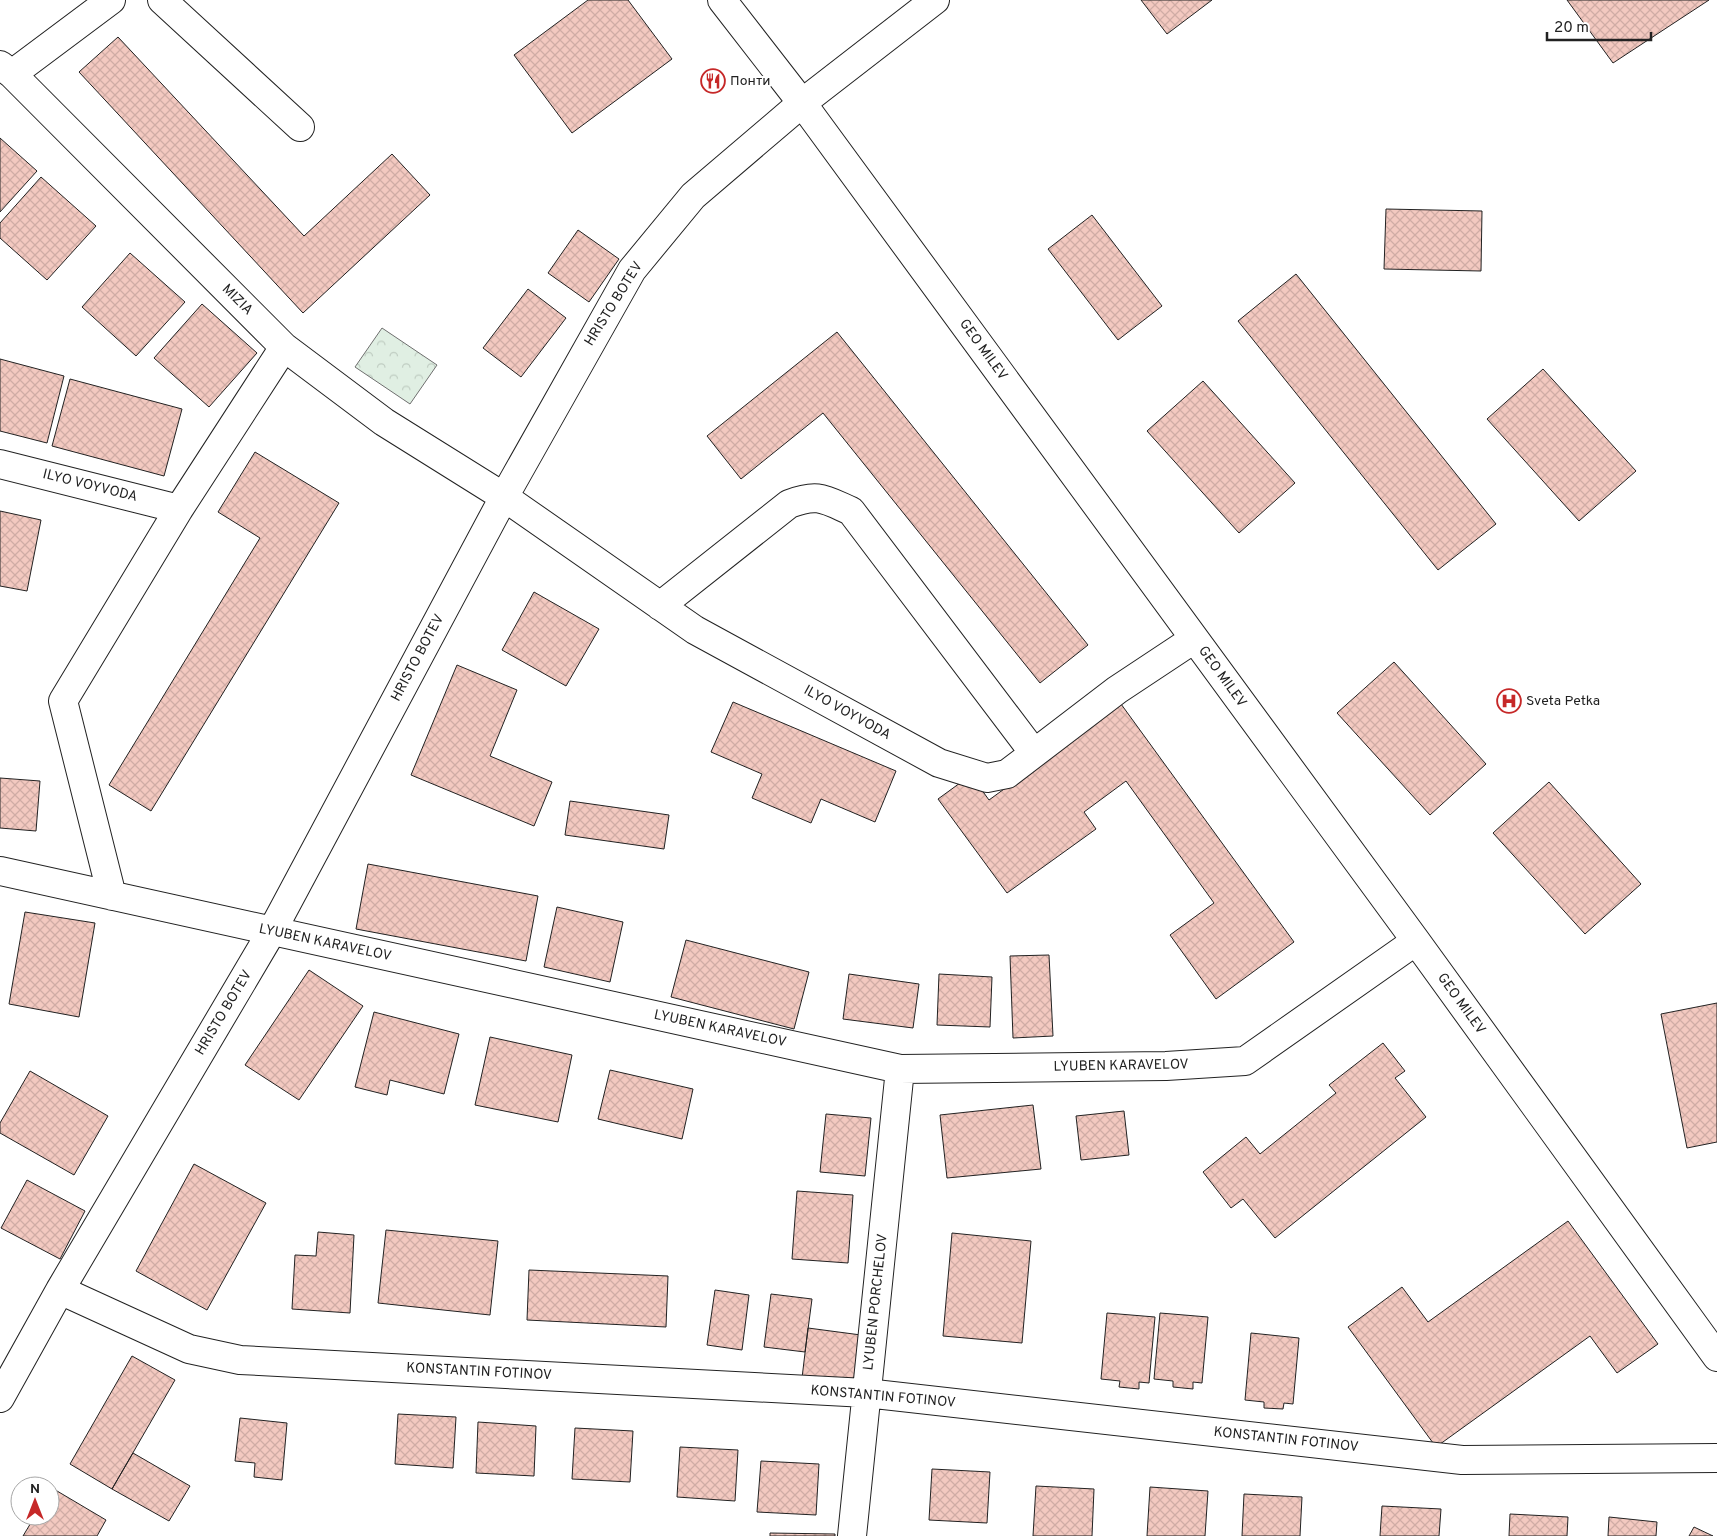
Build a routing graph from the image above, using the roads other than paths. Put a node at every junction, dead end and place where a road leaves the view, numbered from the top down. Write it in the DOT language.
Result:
graph roads {
  1 [pos="111,0"];
  2 [pos="162,0"];
  3 [pos="722,0"];
  4 [pos="935,0"];
  5 [pos="6,70"];
  6 [pos="802,103"];
  7 [pos="300,127"];
  8 [pos="284,347"];
  9 [pos="0,464"];
  10 [pos="504,497"];
  11 [pos="179,509"];
  12 [pos="660,606"];
  13 [pos="1194,639"];
  14 [pos="1034,753"];
  15 [pos="0,871"];
  16 [pos="112,896"];
  17 [pos="272,932"];
  18 [pos="1416,941"];
  19 [pos="900,1069"];
  20 [pos="60,1290"];
  21 [pos="1717,1357"];
  22 [pos="866,1393"];
  23 [pos="0,1398"];
  24 [pos="1717,1458"];
  25 [pos="852,1536"];
  1 -- 5 [label="street"];
  2 -- 7 [label="street"];
  3 -- 6 [label="street, GEO MILEV"];
  4 -- 6 [label="street, HRISTO BOTEV"];
  5 -- 8 [label="street, MIZIA"];
  6 -- 10 [label="street, HRISTO BOTEV"];
  6 -- 13 [label="street, GEO MILEV"];
  8 -- 10 [label="street, MIZIA"];
  8 -- 11 [label="street"];
  9 -- 11 [label="street, ILYO VOYVODA"];
  10 -- 12 [label="street, ILYO VOYVODA"];
  10 -- 17 [label="street, HRISTO BOTEV"];
  11 -- 16 [label="street"];
  12 -- 14 [label="street, ILYO VOYVODA"];
  12 -- 14 [label="street"];
  13 -- 14 [label="street, ILYO VOYVODA"];
  13 -- 18 [label="street, GEO MILEV"];
  15 -- 16 [label="street, LYUBEN KARAVELOV"];
  16 -- 17 [label="street, LYUBEN KARAVELOV"];
  17 -- 19 [label="street, LYUBEN KARAVELOV"];
  17 -- 20 [label="street, HRISTO BOTEV"];
  18 -- 19 [label="street, LYUBEN KARAVELOV"];
  18 -- 21 [label="street, GEO MILEV"];
  19 -- 22 [label="street, LYUBEN PORCHELOV"];
  20 -- 22 [label="street, KONSTANTIN FOTINOV"];
  20 -- 23 [label="street, HRISTO BOTEV"];
  22 -- 24 [label="street, KONSTANTIN FOTINOV"];
  22 -- 25 [label="street, LYUBEN PORCHELOV"];
}
